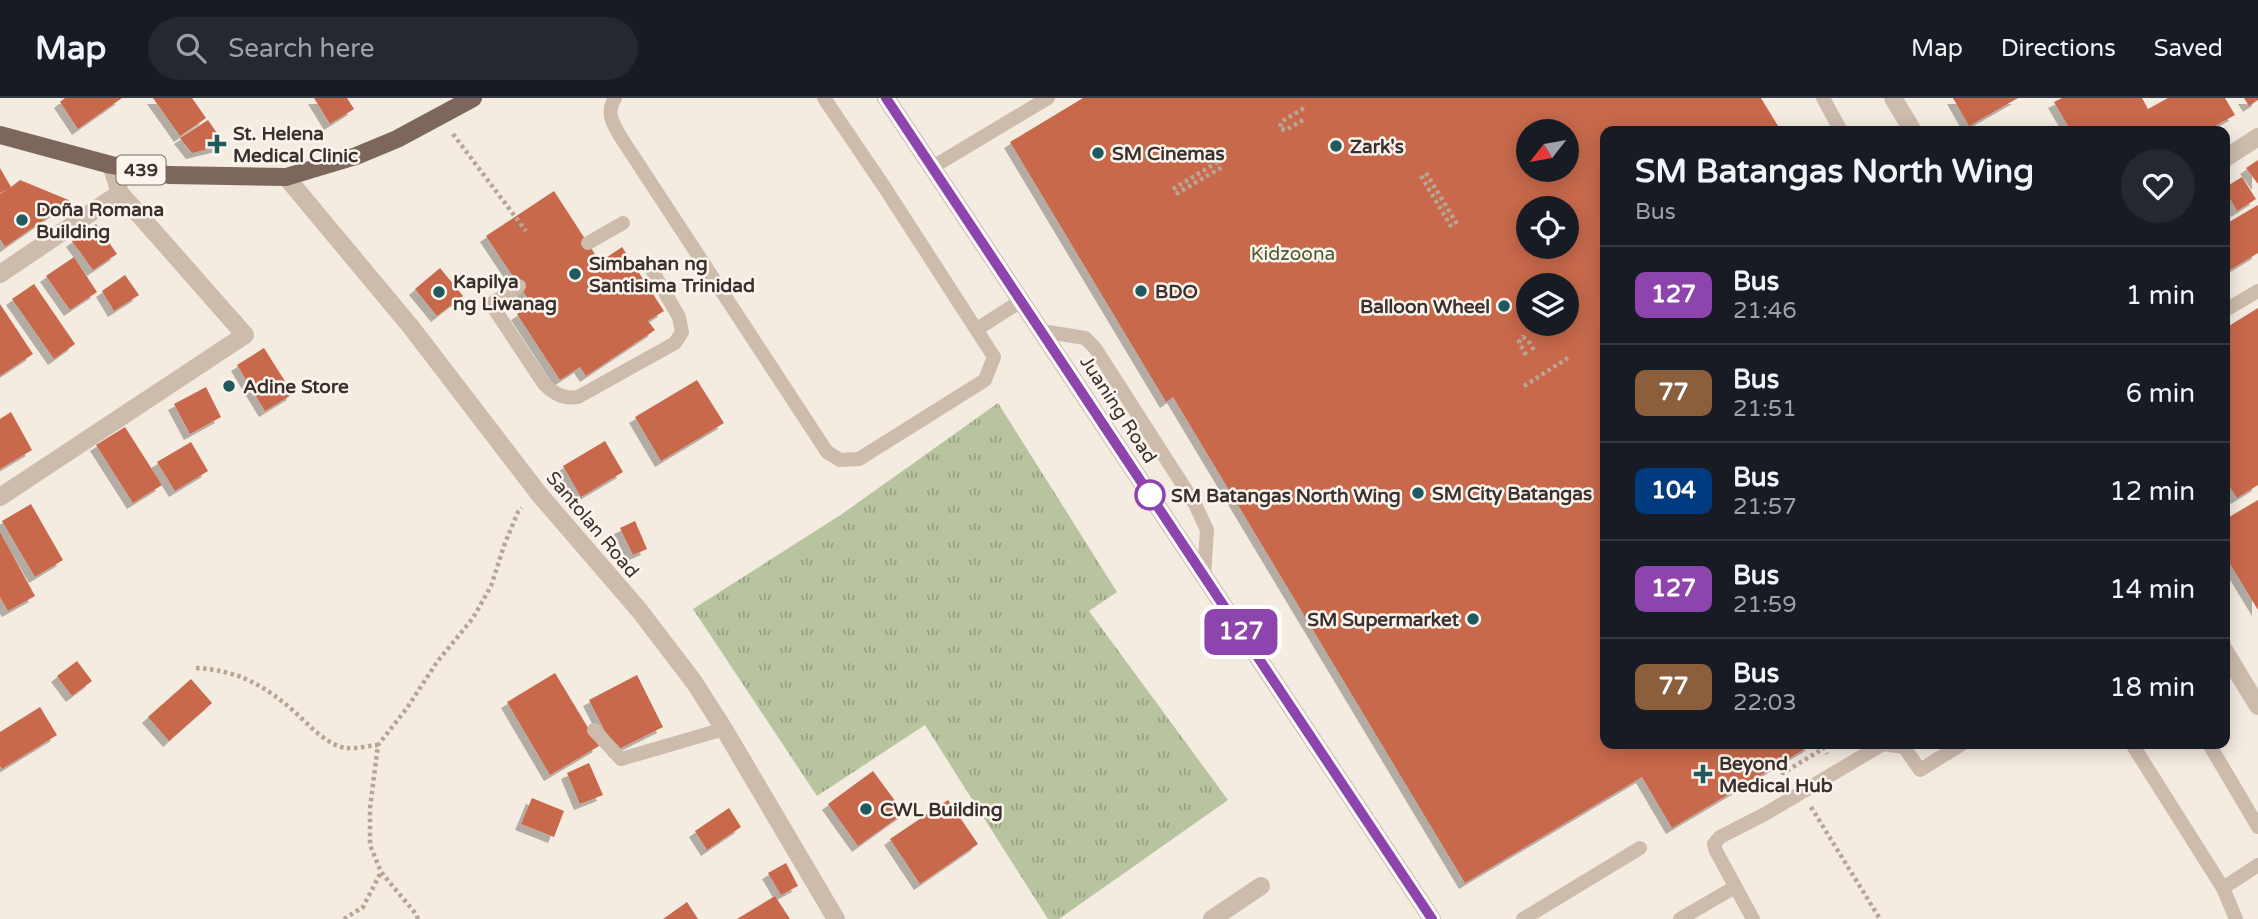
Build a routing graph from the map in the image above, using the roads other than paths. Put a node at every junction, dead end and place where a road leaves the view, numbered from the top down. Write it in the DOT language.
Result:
graph roads {
  1 [pos="473,98"];
  2 [pos="615,98"];
  3 [pos="824,98"];
  4 [pos="886,98"];
  5 [pos="1048,98"];
  6 [pos="1823,98"];
  7 [pos="1893,98"];
  8 [pos="1838,126"];
  9 [pos="1910,126"];
  10 [pos="0,135"];
  11 [pos="2258,137"];
  12 [pos="2230,155"];
  13 [pos="111,165"];
  14 [pos="932,168"];
  15 [pos="286,177"];
  16 [pos="120,193"];
  17 [pos="623,223"];
  18 [pos="588,243"];
  19 [pos="653,272"];
  20 [pos="0,274"];
  21 [pos="519,286"];
  22 [pos="2258,291"];
  23 [pos="1021,300"];
  24 [pos="2230,308"];
  25 [pos="977,329"];
  26 [pos="1042,331"];
  27 [pos="0,497"];
  28 [pos="1204,576"];
  29 [pos="2230,660"];
  30 [pos="2258,706"];
  31 [pos="724,729"];
  32 [pos="593,730"];
  33 [pos="1873,749"];
  34 [pos="1904,749"];
  35 [pos="1954,749"];
  36 [pos="2135,749"];
  37 [pos="2212,749"];
  38 [pos="2258,828"];
  39 [pos="1640,848"];
  40 [pos="2258,864"];
  41 [pos="1261,887"];
  42 [pos="1735,887"];
  43 [pos="2223,888"];
  44 [pos="2233,918"];
  45 [pos="836,919"];
  46 [pos="1212,919"];
  47 [pos="1432,919"];
  48 [pos="1523,919"];
  49 [pos="1680,919"];
  50 [pos="1753,919"];
  1 -- 15 [label="main road, 439"];
  2 -- 25 [label="lane"];
  3 -- 25 [label="lane"];
  4 -- 14 [label="street, Juaning Road"];
  5 -- 14 [label="lane"];
  6 -- 8 [label="lane"];
  7 -- 9 [label="street"];
  10 -- 13 [label="main road, 439"];
  11 -- 12 [label="street"];
  13 -- 15 [label="main road, 439"];
  13 -- 16 [label="street"];
  14 -- 23 [label="street, Juaning Road"];
  15 -- 31 [label="street, Santolan Road"];
  16 -- 20 [label="street"];
  16 -- 27 [label="street"];
  17 -- 18 [label="lane"];
  19 -- 21 [label="lane"];
  22 -- 24 [label="lane"];
  23 -- 25 [label="lane"];
  23 -- 26 [label="street, Juaning Road"];
  26 -- 28 [label="street, Juaning Road"];
  26 -- 28 [label="lane"];
  28 -- 47 [label="street, Juaning Road"];
  29 -- 30 [label="street"];
  31 -- 32 [label="lane"];
  31 -- 45 [label="street, Santolan Road"];
  33 -- 42 [label="lane"];
  34 -- 35 [label="lane"];
  36 -- 43 [label="lane"];
  37 -- 38 [label="lane"];
  39 -- 48 [label="lane"];
  40 -- 43 [label="lane"];
  41 -- 46 [label="street"];
  42 -- 49 [label="lane"];
  42 -- 50 [label="lane"];
  43 -- 44 [label="lane"];
}
